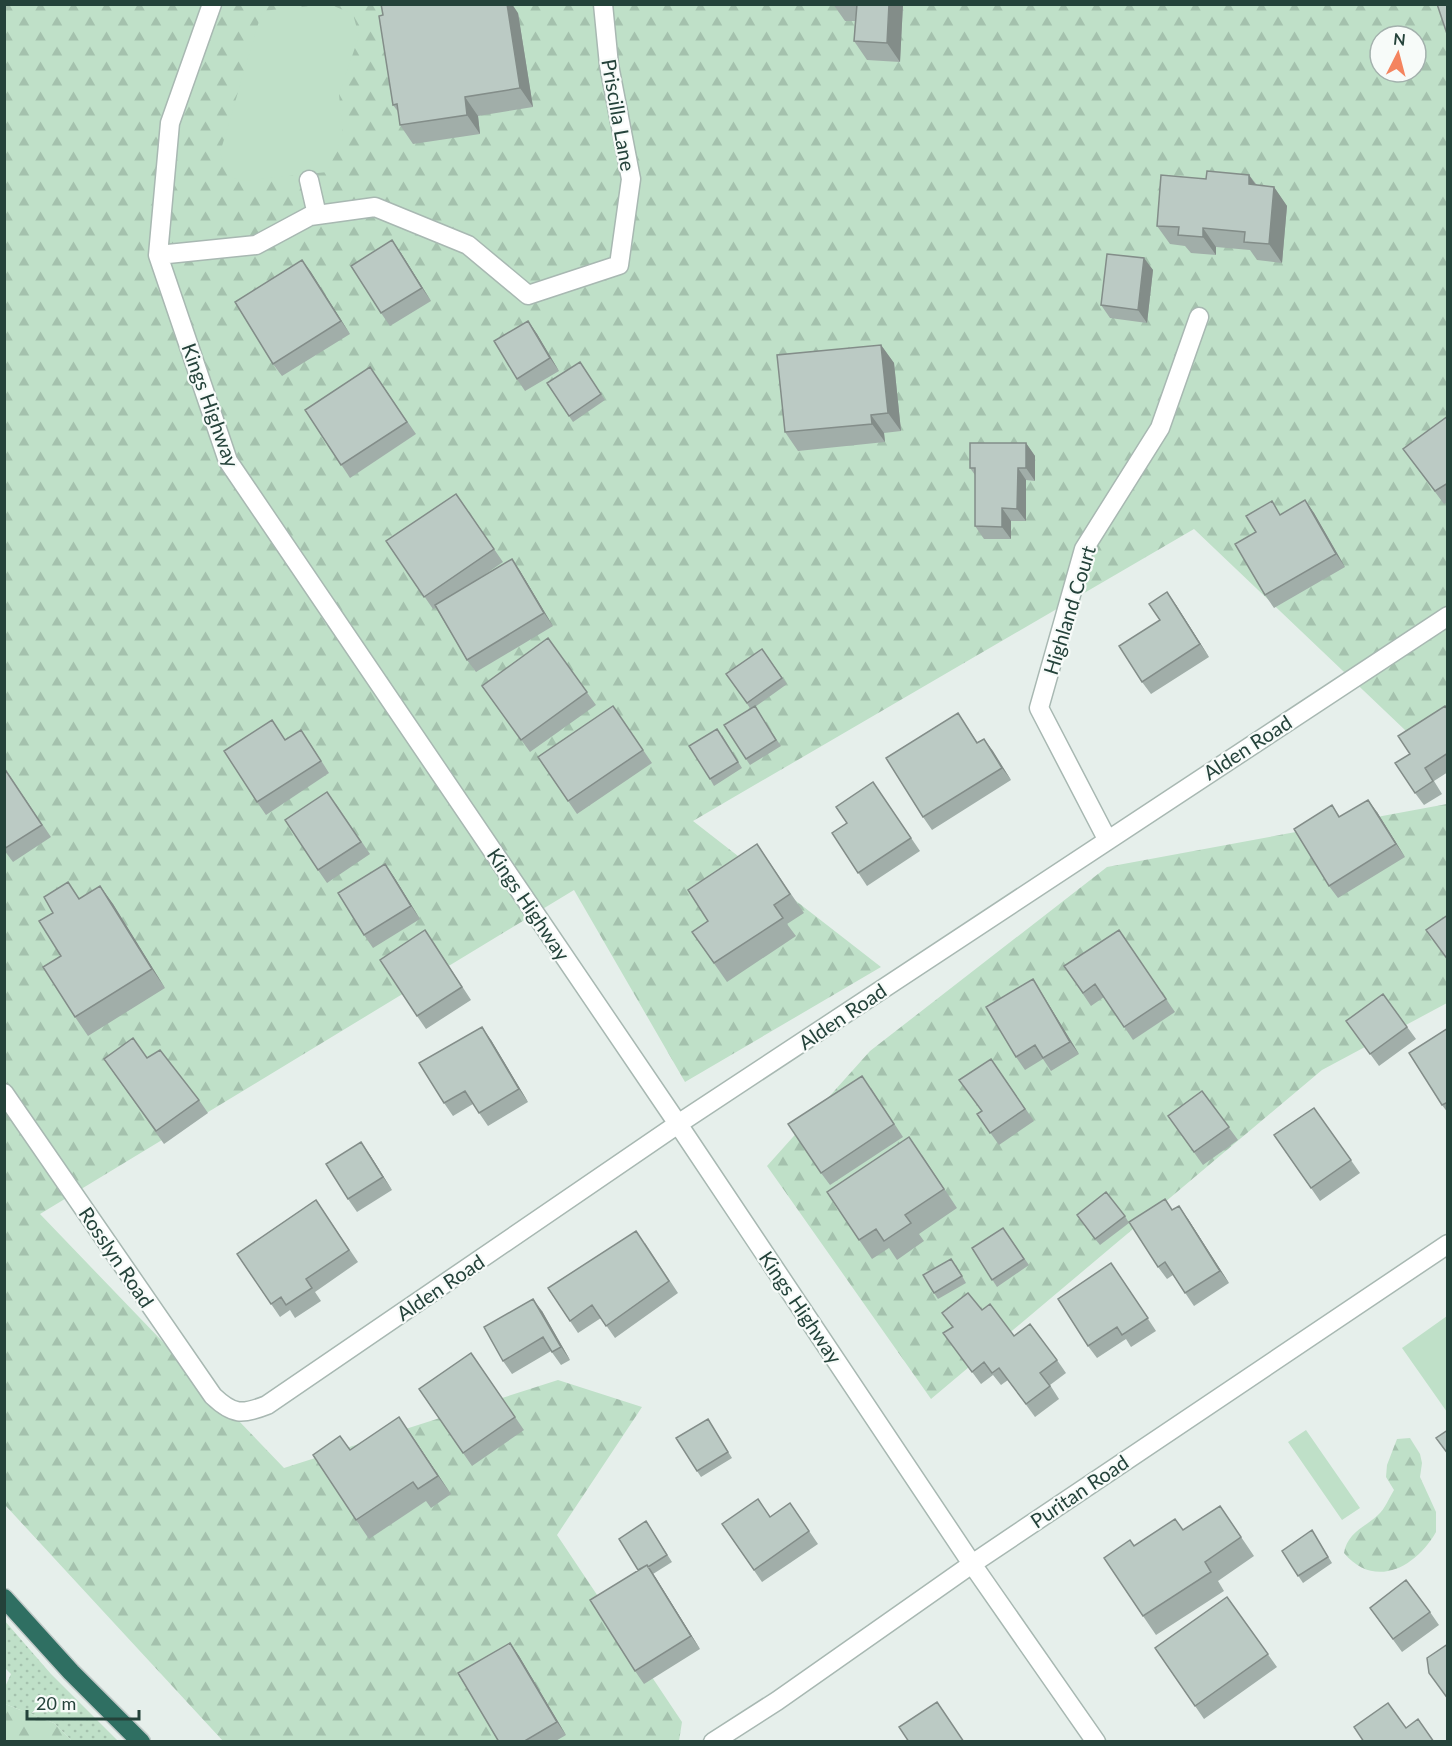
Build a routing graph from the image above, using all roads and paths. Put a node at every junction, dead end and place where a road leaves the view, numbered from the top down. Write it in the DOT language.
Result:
graph roads {
  1 [pos="212,4"];
  2 [pos="603,4"];
  3 [pos="309,180"];
  4 [pos="317,215"];
  5 [pos="158,255"];
  6 [pos="1199,317"];
  7 [pos="1448,615"];
  8 [pos="1107,839"];
  9 [pos="4,1093"];
  10 [pos="678,1124"];
  11 [pos="1448,1244"];
  12 [pos="238,1413"];
  13 [pos="972,1563"];
  14 [pos="4,1598"];
  15 [pos="141,1742"];
  16 [pos="713,1742"];
  17 [pos="1096,1742"];
  1 -- 5 [label="street, Kings Highway"];
  2 -- 4 [label="street, Priscilla Lane"];
  3 -- 4 [label="street"];
  4 -- 5 [label="street, Priscilla Lane"];
  5 -- 10 [label="street, Kings Highway"];
  6 -- 8 [label="street, Highland Court"];
  7 -- 8 [label="street, Alden Road"];
  8 -- 10 [label="street, Alden Road"];
  9 -- 12 [label="street, Rosslyn Road"];
  10 -- 12 [label="street, Alden Road"];
  10 -- 13 [label="street, Kings Highway"];
  11 -- 13 [label="street, Puritan Road"];
  13 -- 16 [label="street, Puritan Road"];
  13 -- 17 [label="street, Kings Highway"];
  14 -- 15 [label="highway"];
}
